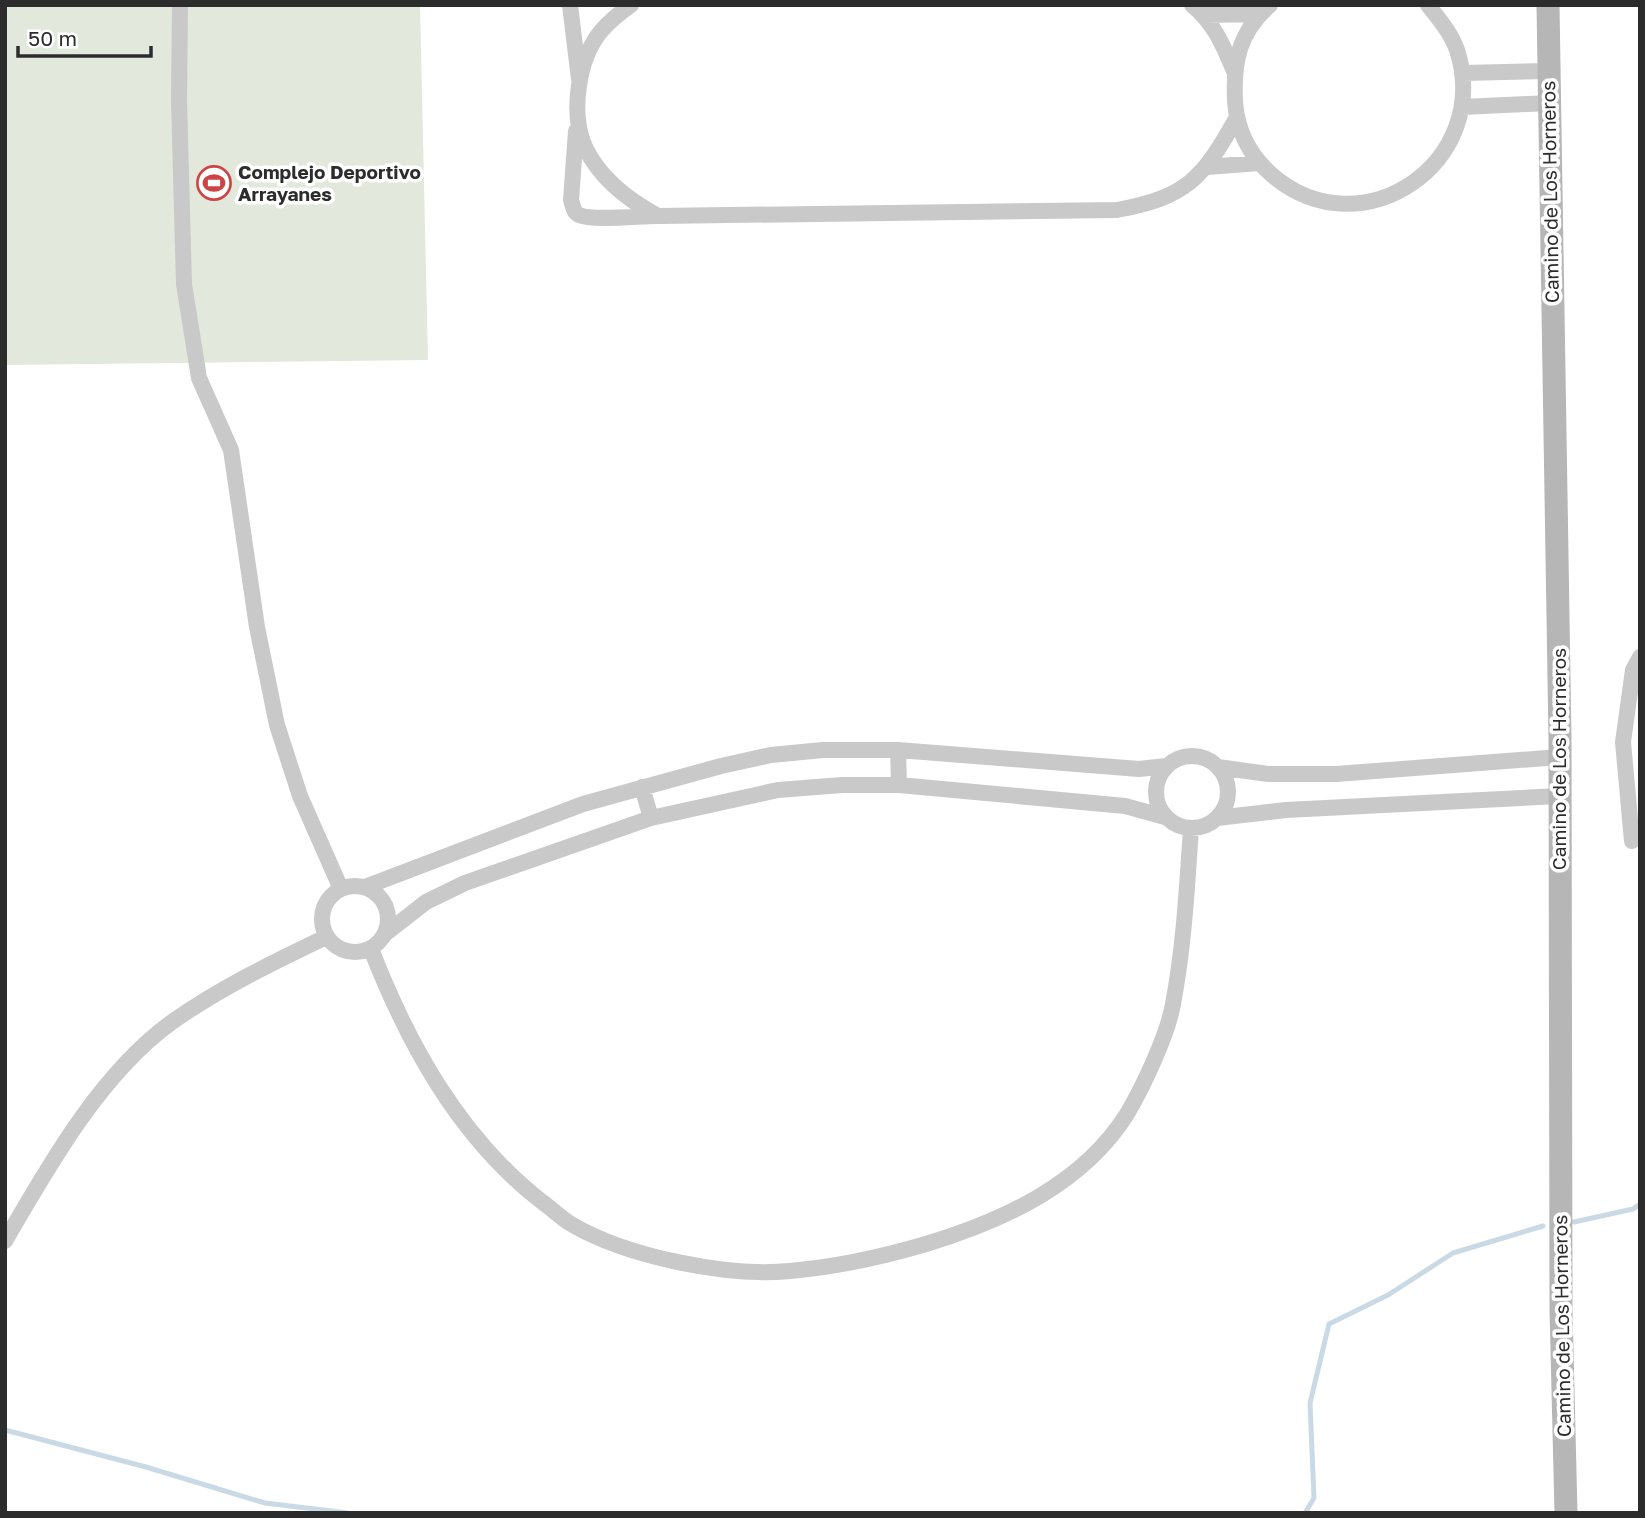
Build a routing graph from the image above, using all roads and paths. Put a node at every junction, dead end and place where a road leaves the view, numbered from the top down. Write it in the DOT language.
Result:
graph roads {
  1 [pos="180,5"];
  2 [pos="570,5"];
  3 [pos="1428,5"];
  4 [pos="1548,5"];
  5 [pos="625,7"];
  6 [pos="1198,10"];
  7 [pos="1265,10"];
  8 [pos="1234,71"];
  9 [pos="1548,71"];
  10 [pos="1463,73"];
  11 [pos="579,85"];
  12 [pos="1549,103"];
  13 [pos="1462,107"];
  14 [pos="578,114"];
  15 [pos="1236,119"];
  16 [pos="1259,163"];
  17 [pos="1207,167"];
  18 [pos="658,216"];
  19 [pos="1640,657"];
  20 [pos="898,750"];
  21 [pos="1560,757"];
  22 [pos="1166,766"];
  23 [pos="1218,767"];
  24 [pos="899,785"];
  25 [pos="642,787"];
  26 [pos="1559,796"];
  27 [pos="1166,817"];
  28 [pos="651,818"];
  29 [pos="1217,818"];
  30 [pos="1191,828"];
  31 [pos="1632,841"];
  32 [pos="365,887"];
  33 [pos="341,889"];
  34 [pos="385,934"];
  35 [pos="326,937"];
  36 [pos="371,949"];
  37 [pos="5,1241"];
  38 [pos="1566,1513"];
  1 -- 33 [label="street"];
  2 -- 11 [label="street"];
  3 -- 10 [label="street"];
  4 -- 9 [label="street, Camino de Los Horneros"];
  5 -- 11 [label="street"];
  6 -- 7 [label="street"];
  6 -- 8 [label="street"];
  7 -- 8 [label="street"];
  8 -- 15 [label="street"];
  9 -- 10 [label="street"];
  9 -- 12 [label="street, Camino de Los Horneros"];
  10 -- 13 [label="street"];
  11 -- 14 [label="street"];
  12 -- 13 [label="street"];
  12 -- 21 [label="street, Camino de Los Horneros"];
  13 -- 16 [label="street"];
  14 -- 18 [label="street"];
  14 -- 18 [label="street"];
  15 -- 16 [label="street"];
  15 -- 17 [label="street"];
  16 -- 17 [label="street"];
  17 -- 18 [label="street"];
  19 -- 31 [label="street"];
  20 -- 22 [label="street"];
  20 -- 24 [label="street"];
  20 -- 25 [label="street"];
  21 -- 23 [label="street"];
  21 -- 26 [label="street, Camino de Los Horneros"];
  22 -- 23 [label="street"];
  22 -- 27 [label="street"];
  23 -- 29 [label="street"];
  24 -- 27 [label="street"];
  24 -- 28 [label="street"];
  25 -- 28 [label="street"];
  25 -- 32 [label="street"];
  26 -- 29 [label="street"];
  26 -- 38 [label="street, Camino de Los Horneros"];
  27 -- 30 [label="street"];
  28 -- 34 [label="street"];
  29 -- 30 [label="street"];
  30 -- 36 [label="street"];
  32 -- 33 [label="street"];
  32 -- 34 [label="street"];
  33 -- 35 [label="street"];
  34 -- 36 [label="street"];
  35 -- 36 [label="street"];
  35 -- 37 [label="street"];
}
